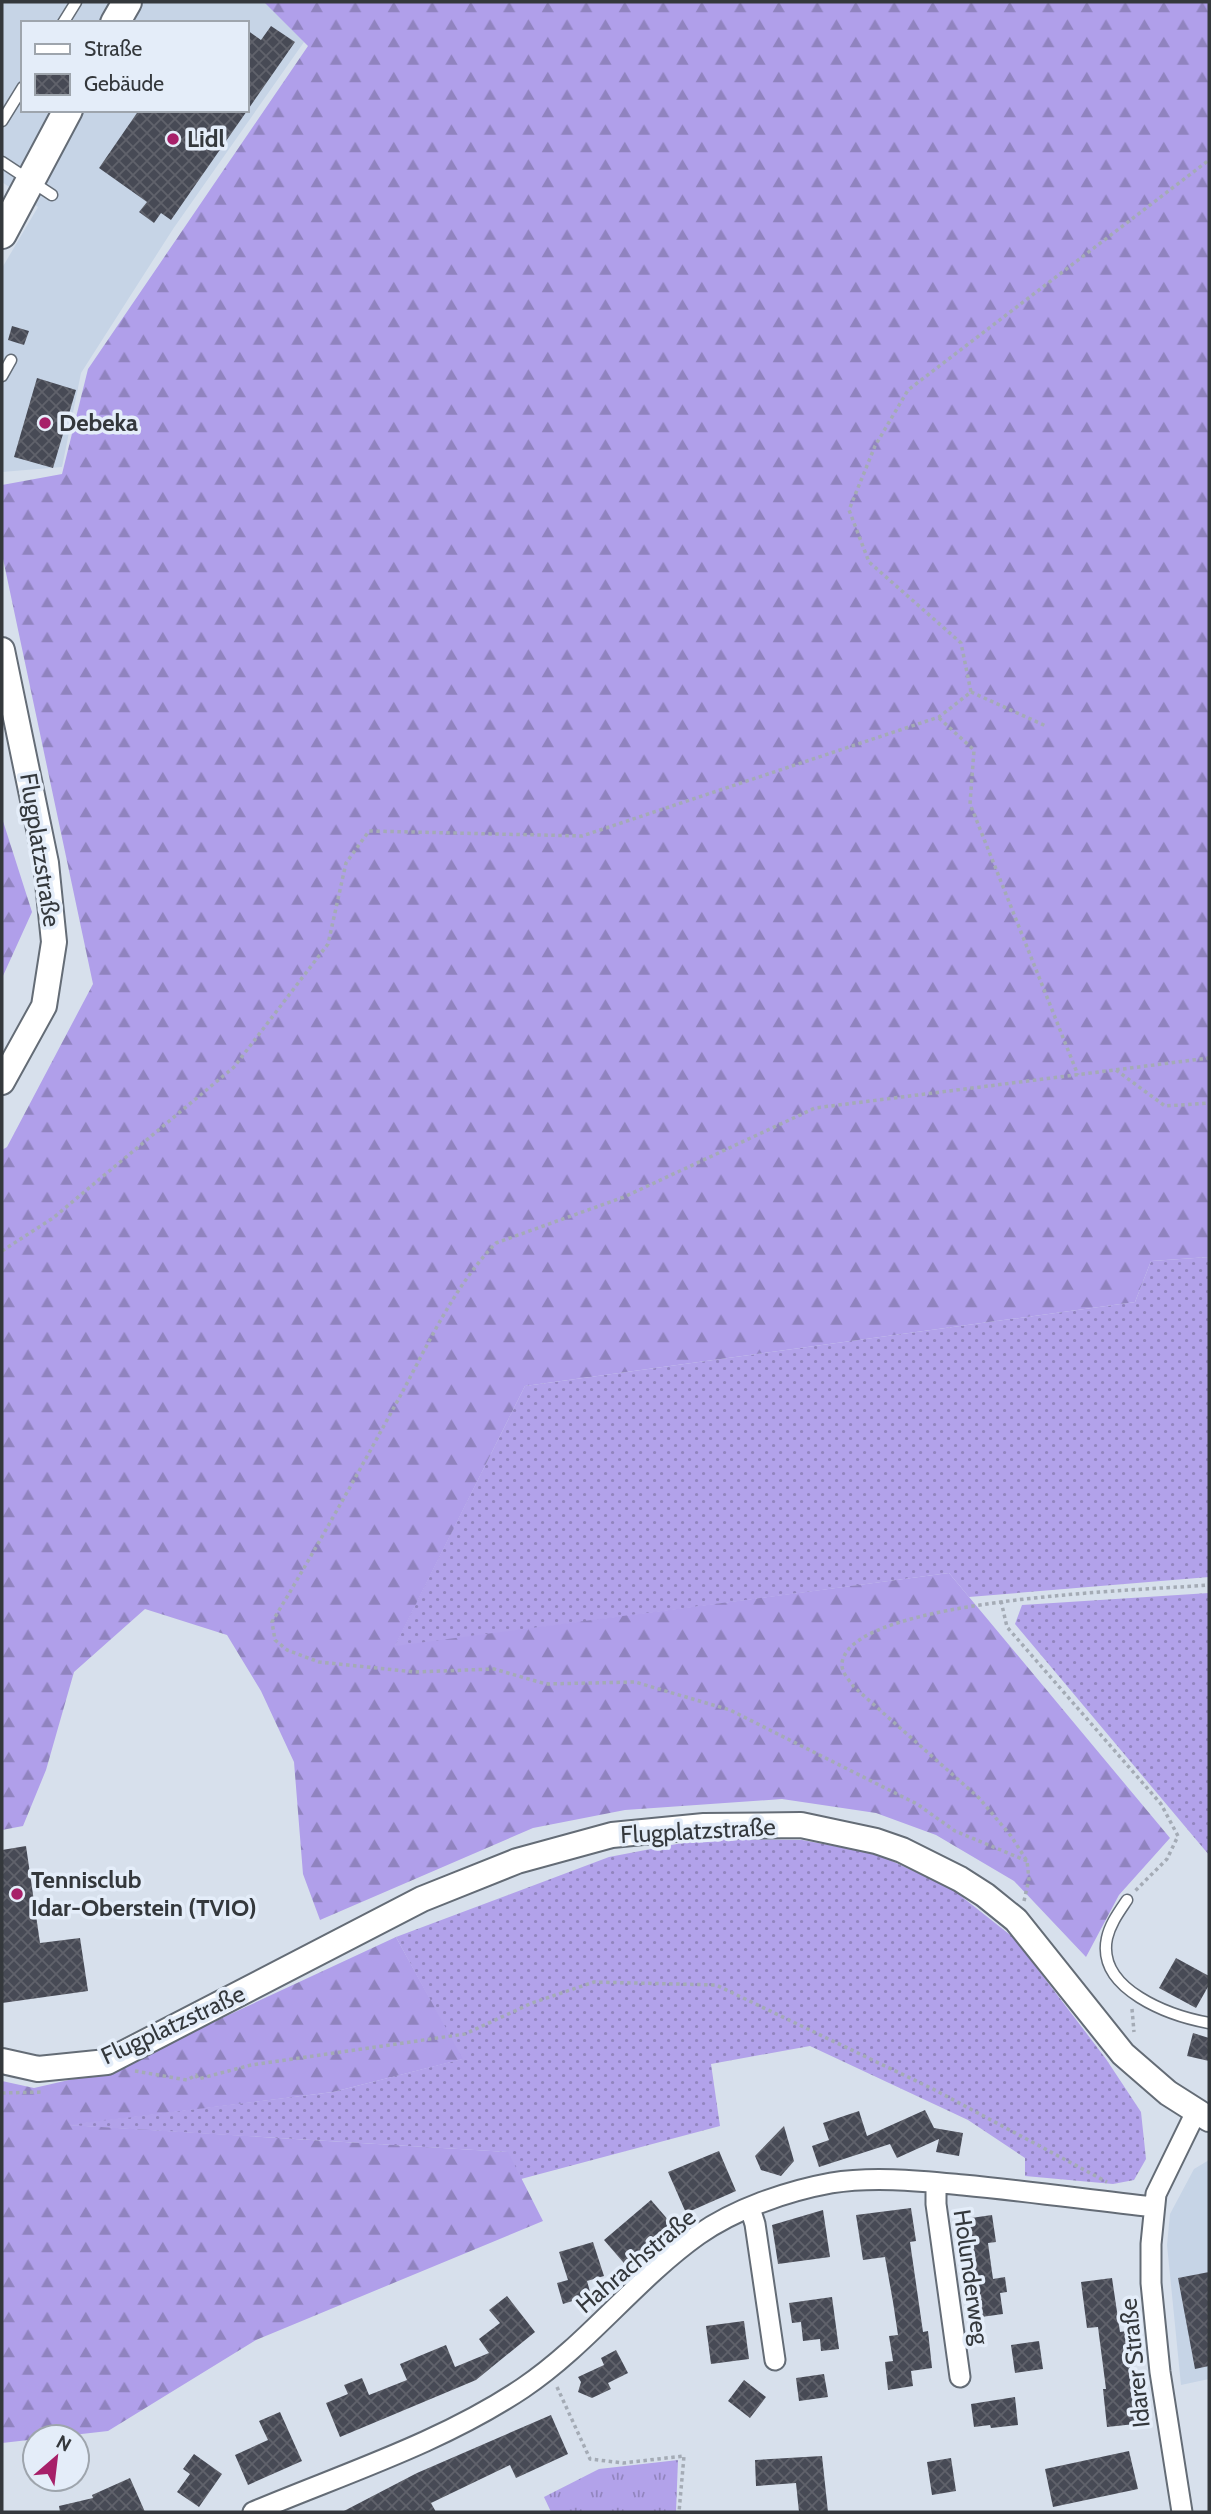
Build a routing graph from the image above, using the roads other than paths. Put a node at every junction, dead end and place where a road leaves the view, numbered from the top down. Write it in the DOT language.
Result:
graph roads {
  1 [pos="76,2"];
  2 [pos="127,2"];
  3 [pos="64,21"];
  4 [pos="116,21"];
  5 [pos="21,90"];
  6 [pos="67,112"];
  7 [pos="2,121"];
  8 [pos="2,162"];
  9 [pos="42,187"];
  10 [pos="2,234"];
  11 [pos="11,360"];
  12 [pos="2,376"];
  13 [pos="2,650"];
  14 [pos="2,1082"];
  15 [pos="1127,1900"];
  16 [pos="1209,2024"];
  17 [pos="2,2062"];
  18 [pos="1203,2116"];
  19 [pos="936,2183"];
  20 [pos="1153,2207"];
  21 [pos="750,2208"];
  22 [pos="775,2360"];
  23 [pos="960,2377"];
  24 [pos="253,2512"];
  25 [pos="1182,2512"];
  1 -- 3 [label="lane"];
  2 -- 4 [label="main road"];
  5 -- 7 [label="lane"];
  6 -- 9 [label="main road"];
  8 -- 9 [label="lane"];
  9 -- 10 [label="main road"];
  11 -- 12 [label="lane"];
  13 -- 14 [label="street, Flugplatzstraße"];
  15 -- 16 [label="lane"];
  17 -- 18 [label="street, Flugplatzstraße"];
  18 -- 20 [label="street"];
  19 -- 20 [label="street, Hahrachstraße"];
  19 -- 21 [label="street, Hahrachstraße"];
  19 -- 23 [label="street, Holunderweg"];
  20 -- 25 [label="street, Idarer Straße"];
  21 -- 22 [label="street"];
  21 -- 24 [label="street, Hahrachstraße"];
}
